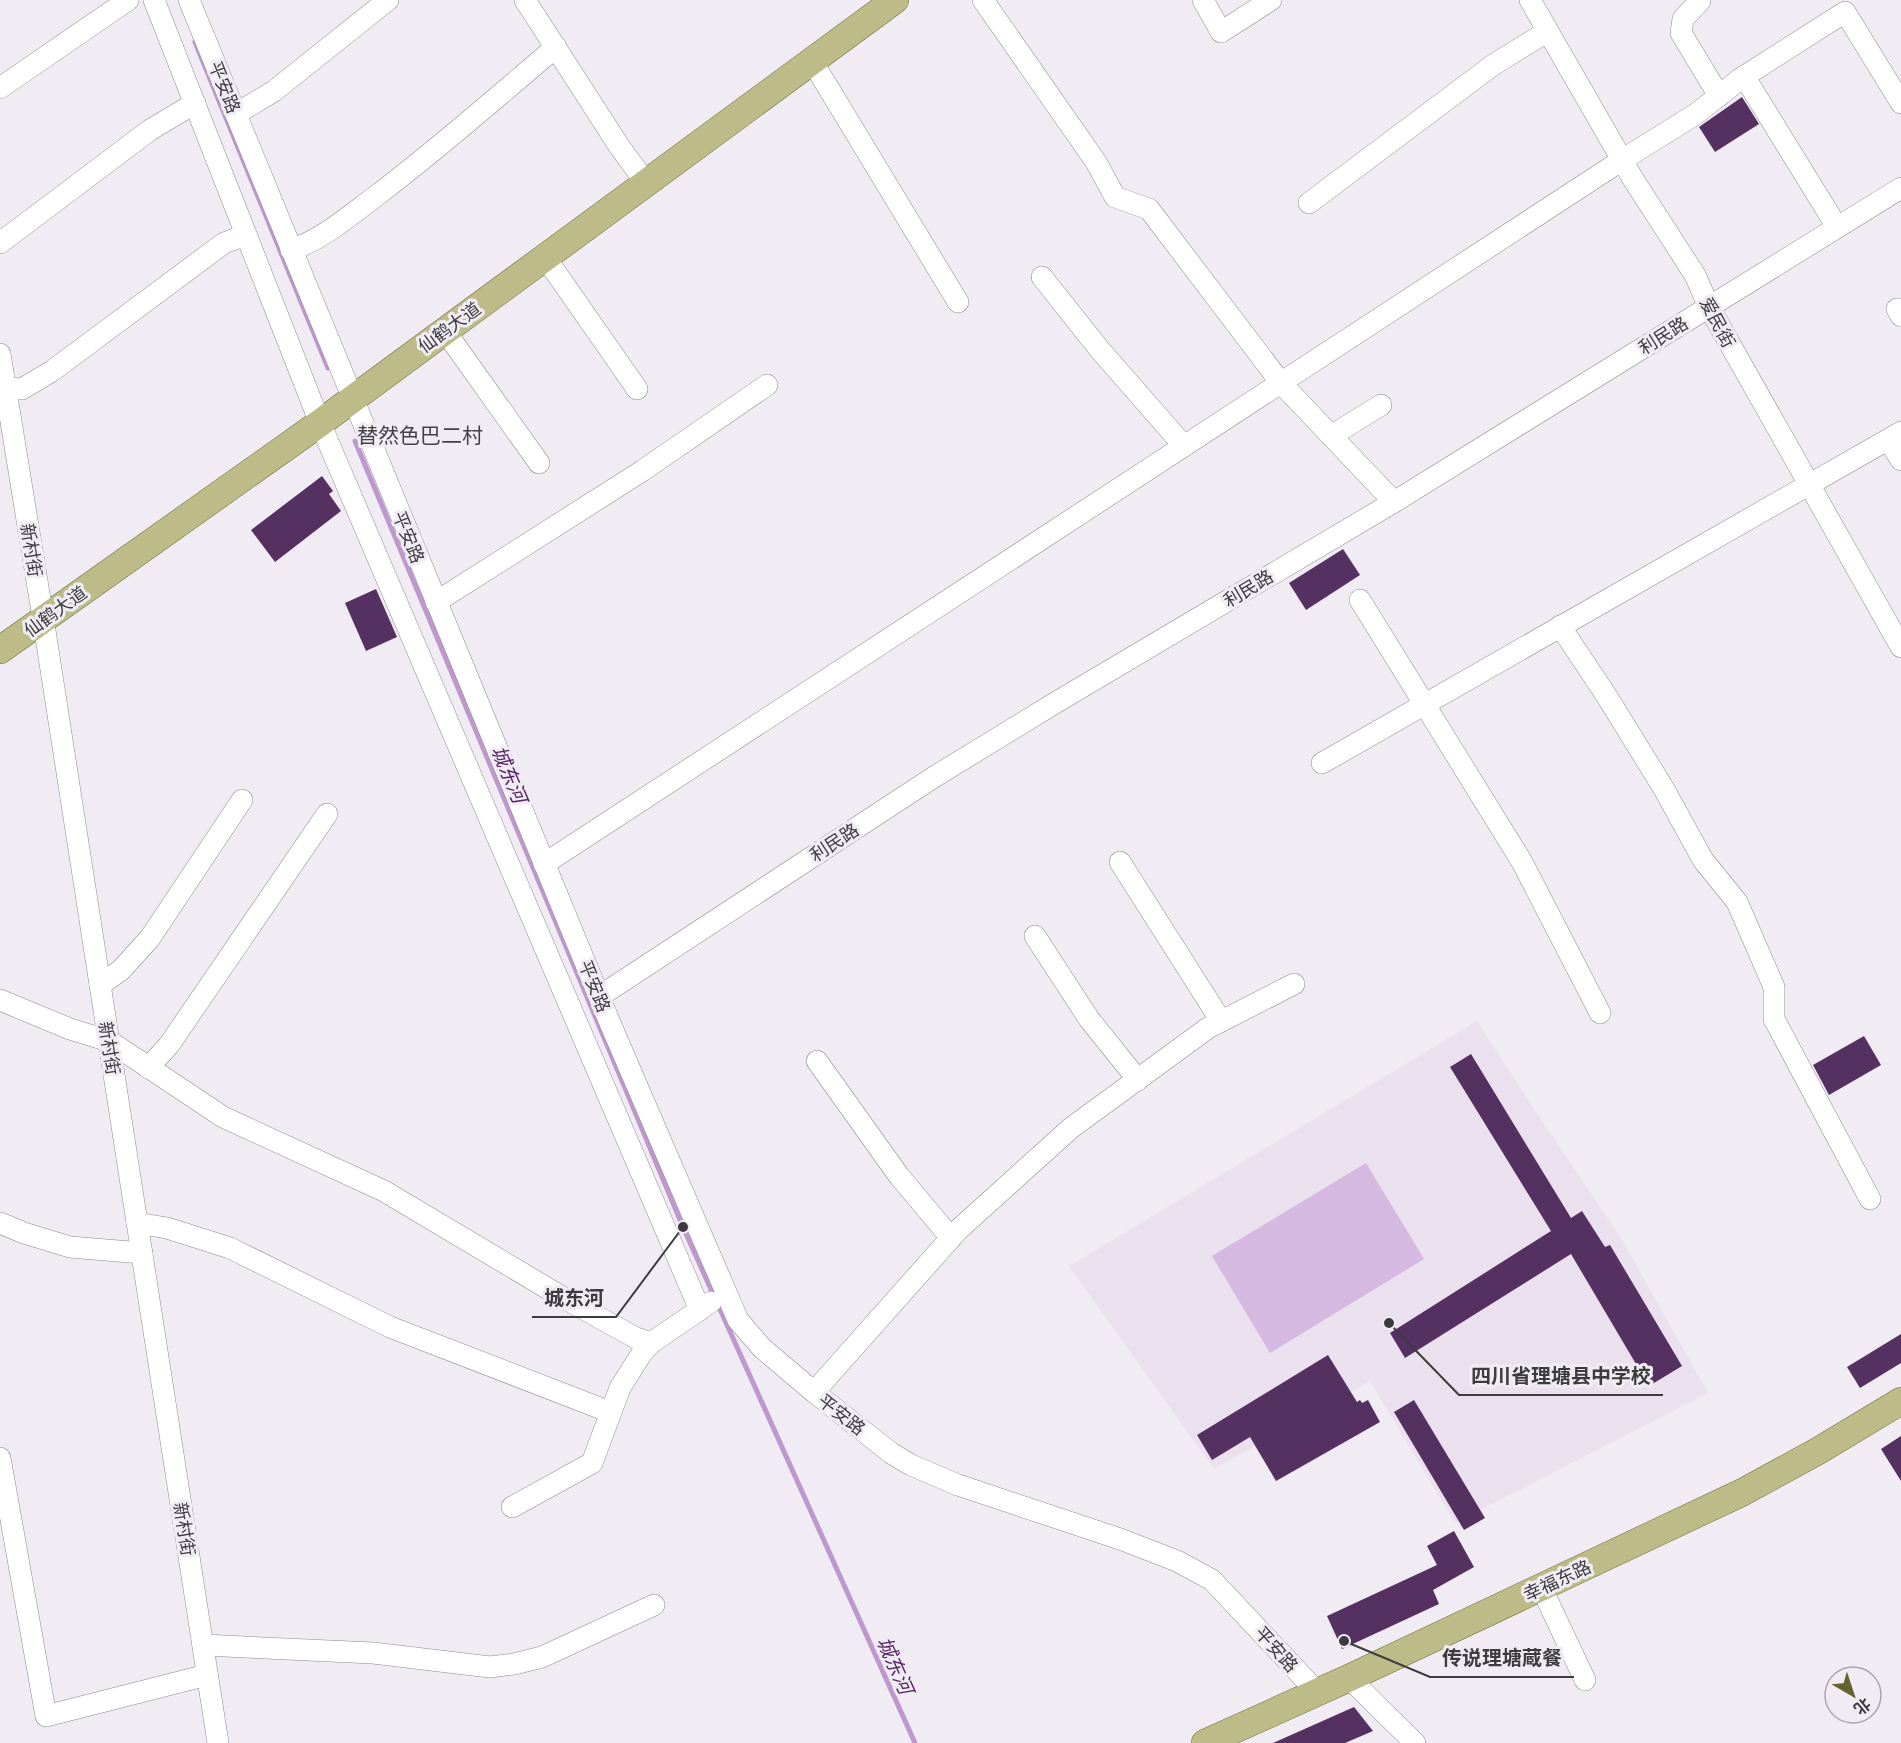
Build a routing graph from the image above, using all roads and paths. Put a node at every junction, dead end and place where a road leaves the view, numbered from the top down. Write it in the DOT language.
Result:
graph roads {
  1 [pos="128,0"];
  2 [pos="154,0"];
  3 [pos="388,0"];
  4 [pos="525,0"];
  5 [pos="895,0"];
  6 [pos="983,0"];
  7 [pos="1203,0"];
  8 [pos="1271,0"];
  9 [pos="1533,1"];
  10 [pos="1700,1"];
  11 [pos="193,2"];
  12 [pos="1548,31"];
  13 [pos="556,47"];
  14 [pos="812,61"];
  15 [pos="1744,76"];
  16 [pos="0,88"];
  17 [pos="1719,96"];
  18 [pos="195,103"];
  19 [pos="1901,103"];
  20 [pos="236,114"];
  21 [pos="1622,160"];
  22 [pos="646,183"];
  23 [pos="1901,188"];
  24 [pos="1309,203"];
  25 [pos="1837,227"];
  26 [pos="246,235"];
  27 [pos="0,243"];
  28 [pos="291,250"];
  29 [pos="545,257"];
  30 [pos="1042,277"];
  31 [pos="958,303"];
  32 [pos="1709,307"];
  33 [pos="445,331"];
  34 [pos="0,354"];
  35 [pos="1281,383"];
  36 [pos="767,385"];
  37 [pos="6,388"];
  38 [pos="637,389"];
  39 [pos="352,399"];
  40 [pos="1381,405"];
  41 [pos="320,423"];
  42 [pos="6,430"];
  43 [pos="1331,436"];
  44 [pos="1894,436"];
  45 [pos="1184,446"];
  46 [pos="1901,460"];
  47 [pos="539,463"];
  48 [pos="1809,486"];
  49 [pos="1394,502"];
  50 [pos="1360,600"];
  51 [pos="436,602"];
  52 [pos="44,618"];
  53 [pos="1560,626"];
  54 [pos="1901,646"];
  55 [pos="0,650"];
  56 [pos="1425,703"];
  57 [pos="1322,763"];
  58 [pos="242,800"];
  59 [pos="327,814"];
  60 [pos="1120,862"];
  61 [pos="544,864"];
  62 [pos="1035,936"];
  63 [pos="1294,984"];
  64 [pos="100,985"];
  65 [pos="600,996"];
  66 [pos="0,1000"];
  67 [pos="1600,1013"];
  68 [pos="1221,1021"];
  69 [pos="109,1041"];
  70 [pos="817,1061"];
  71 [pos="148,1068"];
  72 [pos="1138,1080"];
  73 [pos="1870,1199"];
  74 [pos="0,1223"];
  75 [pos="137,1223"];
  76 [pos="951,1238"];
  77 [pos="142,1253"];
  78 [pos="714,1299"];
  79 [pos="651,1343"];
  80 [pos="814,1392"];
  81 [pos="1901,1401"];
  82 [pos="610,1412"];
  83 [pos="0,1458"];
  84 [pos="512,1507"];
  85 [pos="1541,1587"];
  86 [pos="654,1605"];
  87 [pos="203,1645"];
  88 [pos="207,1675"];
  89 [pos="1349,1678"];
  90 [pos="1585,1680"];
  91 [pos="1317,1692"];
  92 [pos="218,1743"];
  93 [pos="1205,1743"];
  94 [pos="1415,1743"];
  1 -- 16 [label="street"];
  2 -- 18 [label="street"];
  3 -- 20 [label="street"];
  4 -- 13 [label="street"];
  5 -- 14 [label="main road, 仙鹤大道"];
  6 -- 35 [label="street"];
  7 -- 8 [label="street"];
  9 -- 12 [label="street, 爱民街"];
  10 -- 17 [label="street"];
  11 -- 20 [label="street, 平安路"];
  12 -- 21 [label="street, 爱民街"];
  12 -- 24 [label="street"];
  13 -- 22 [label="street"];
  13 -- 28 [label="street"];
  14 -- 22 [label="main road, 仙鹤大道"];
  14 -- 31 [label="street"];
  15 -- 17 [label="street"];
  15 -- 19 [label="street"];
  15 -- 25 [label="street"];
  17 -- 21 [label="street"];
  18 -- 26 [label="street"];
  18 -- 27 [label="street"];
  20 -- 28 [label="street, 平安路"];
  21 -- 32 [label="street, 爱民街"];
  21 -- 35 [label="street"];
  22 -- 29 [label="main road, 仙鹤大道"];
  23 -- 25 [label="street, 利民路"];
  25 -- 32 [label="street, 利民路"];
  26 -- 37 [label="street"];
  26 -- 41 [label="street"];
  28 -- 39 [label="street, 平安路"];
  29 -- 33 [label="main road, 仙鹤大道"];
  29 -- 38 [label="street"];
  30 -- 45 [label="street"];
  32 -- 48 [label="street, 爱民街"];
  32 -- 49 [label="street, 利民路"];
  33 -- 39 [label="main road, 仙鹤大道"];
  33 -- 47 [label="street"];
  34 -- 37 [label="street, 新村街"];
  35 -- 43 [label="street"];
  35 -- 45 [label="street"];
  36 -- 51 [label="street"];
  37 -- 42 [label="street, 新村街"];
  39 -- 41 [label="main road, 仙鹤大道"];
  39 -- 51 [label="street, 平安路"];
  40 -- 43 [label="street"];
  41 -- 52 [label="main road, 仙鹤大道"];
  41 -- 78 [label="street"];
  42 -- 52 [label="street, 新村街"];
  43 -- 49 [label="street"];
  44 -- 46 [label="street"];
  44 -- 48 [label="street"];
  45 -- 61 [label="street"];
  48 -- 53 [label="street"];
  48 -- 54 [label="street, 爱民街"];
  49 -- 65 [label="street, 利民路"];
  50 -- 56 [label="street"];
  51 -- 61 [label="street, 平安路"];
  52 -- 55 [label="main road, 仙鹤大道"];
  52 -- 64 [label="street, 新村街"];
  53 -- 56 [label="street"];
  53 -- 73 [label="street"];
  56 -- 57 [label="street"];
  56 -- 67 [label="street"];
  58 -- 64 [label="street"];
  59 -- 71 [label="street"];
  60 -- 68 [label="street"];
  61 -- 65 [label="street, 平安路"];
  62 -- 72 [label="street"];
  63 -- 68 [label="street"];
  64 -- 69 [label="street, 新村街"];
  65 -- 78 [label="street, 平安路"];
  66 -- 69 [label="street"];
  68 -- 72 [label="street"];
  69 -- 71 [label="street"];
  69 -- 75 [label="street, 新村街"];
  70 -- 76 [label="street"];
  71 -- 79 [label="street"];
  72 -- 76 [label="street"];
  74 -- 77 [label="street"];
  75 -- 77 [label="street, 新村街"];
  75 -- 82 [label="street"];
  76 -- 80 [label="street"];
  77 -- 87 [label="street, 新村街"];
  78 -- 79 [label="street"];
  78 -- 80 [label="street, 平安路"];
  79 -- 82 [label="street"];
  80 -- 91 [label="street, 平安路"];
  81 -- 85 [label="main road, 幸福东路"];
  82 -- 84 [label="street"];
  83 -- 88 [label="street"];
  85 -- 89 [label="main road, 幸福东路"];
  85 -- 90 [label="street"];
  86 -- 87 [label="street"];
  87 -- 88 [label="street, 新村街"];
  88 -- 92 [label="street, 新村街"];
  89 -- 91 [label="main road, 幸福东路"];
  89 -- 94 [label="street"];
  91 -- 93 [label="main road, 幸福东路"];
}
